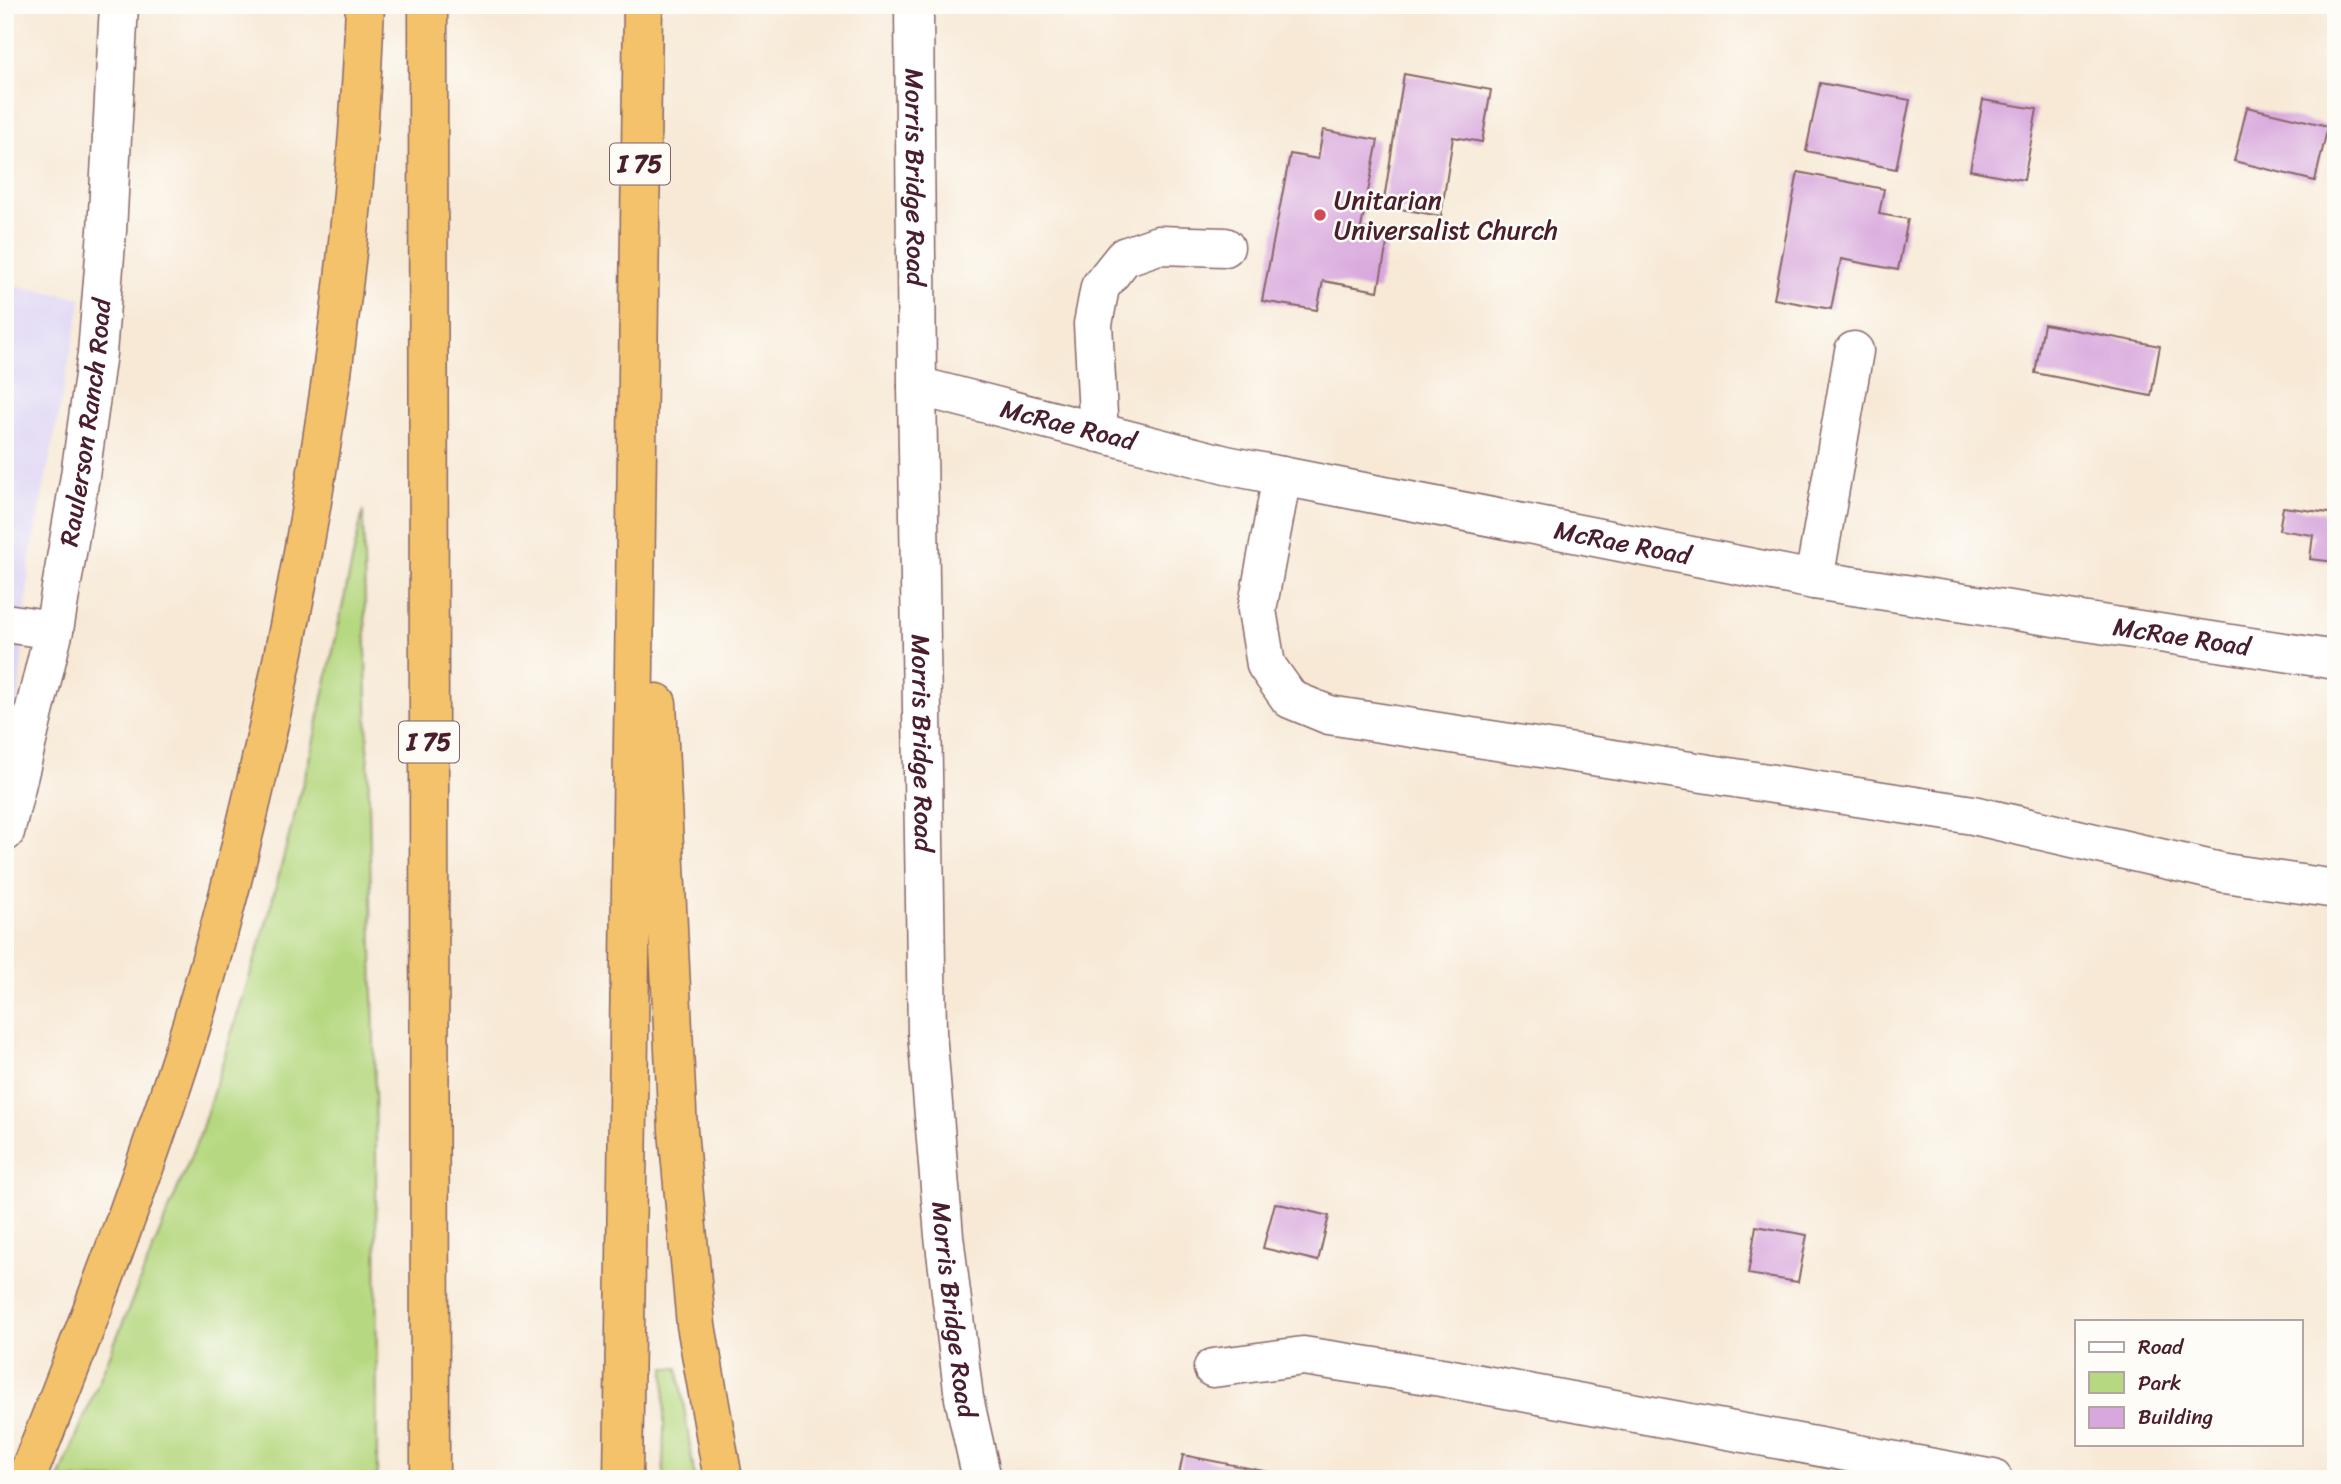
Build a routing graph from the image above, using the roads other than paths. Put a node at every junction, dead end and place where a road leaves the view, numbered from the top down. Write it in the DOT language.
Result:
graph roads {
  1 [pos="119,5"];
  2 [pos="365,5"];
  3 [pos="428,5"];
  4 [pos="643,5"];
  5 [pos="914,5"];
  6 [pos="1225,247"];
  7 [pos="638,324"];
  8 [pos="1854,351"];
  9 [pos="917,386"];
  10 [pos="1099,433"];
  11 [pos="1282,476"];
  12 [pos="1814,580"];
  13 [pos="5,623"];
  14 [pos="54,630"];
  15 [pos="2336,660"];
  16 [pos="5,832"];
  17 [pos="2336,889"];
  18 [pos="1213,1368"];
  19 [pos="26,1479"];
  20 [pos="430,1479"];
  21 [pos="623,1479"];
  22 [pos="723,1479"];
  23 [pos="982,1479"];
  24 [pos="1993,1479"];
  1 -- 14 [label="street, Raulerson Ranch Road"];
  2 -- 19 [label="highway"];
  3 -- 20 [label="highway, I 75"];
  4 -- 7 [label="highway, I 75"];
  5 -- 9 [label="street, Morris Bridge Road"];
  6 -- 10 [label="street"];
  7 -- 21 [label="highway, I 75"];
  7 -- 22 [label="highway"];
  8 -- 12 [label="street"];
  9 -- 10 [label="street, McRae Road"];
  9 -- 23 [label="street, Morris Bridge Road"];
  10 -- 11 [label="street, McRae Road"];
  11 -- 12 [label="street, McRae Road"];
  11 -- 17 [label="street"];
  12 -- 15 [label="street, McRae Road"];
  13 -- 14 [label="street"];
  14 -- 16 [label="street, Raulerson Ranch Road"];
  18 -- 24 [label="street"];
}
